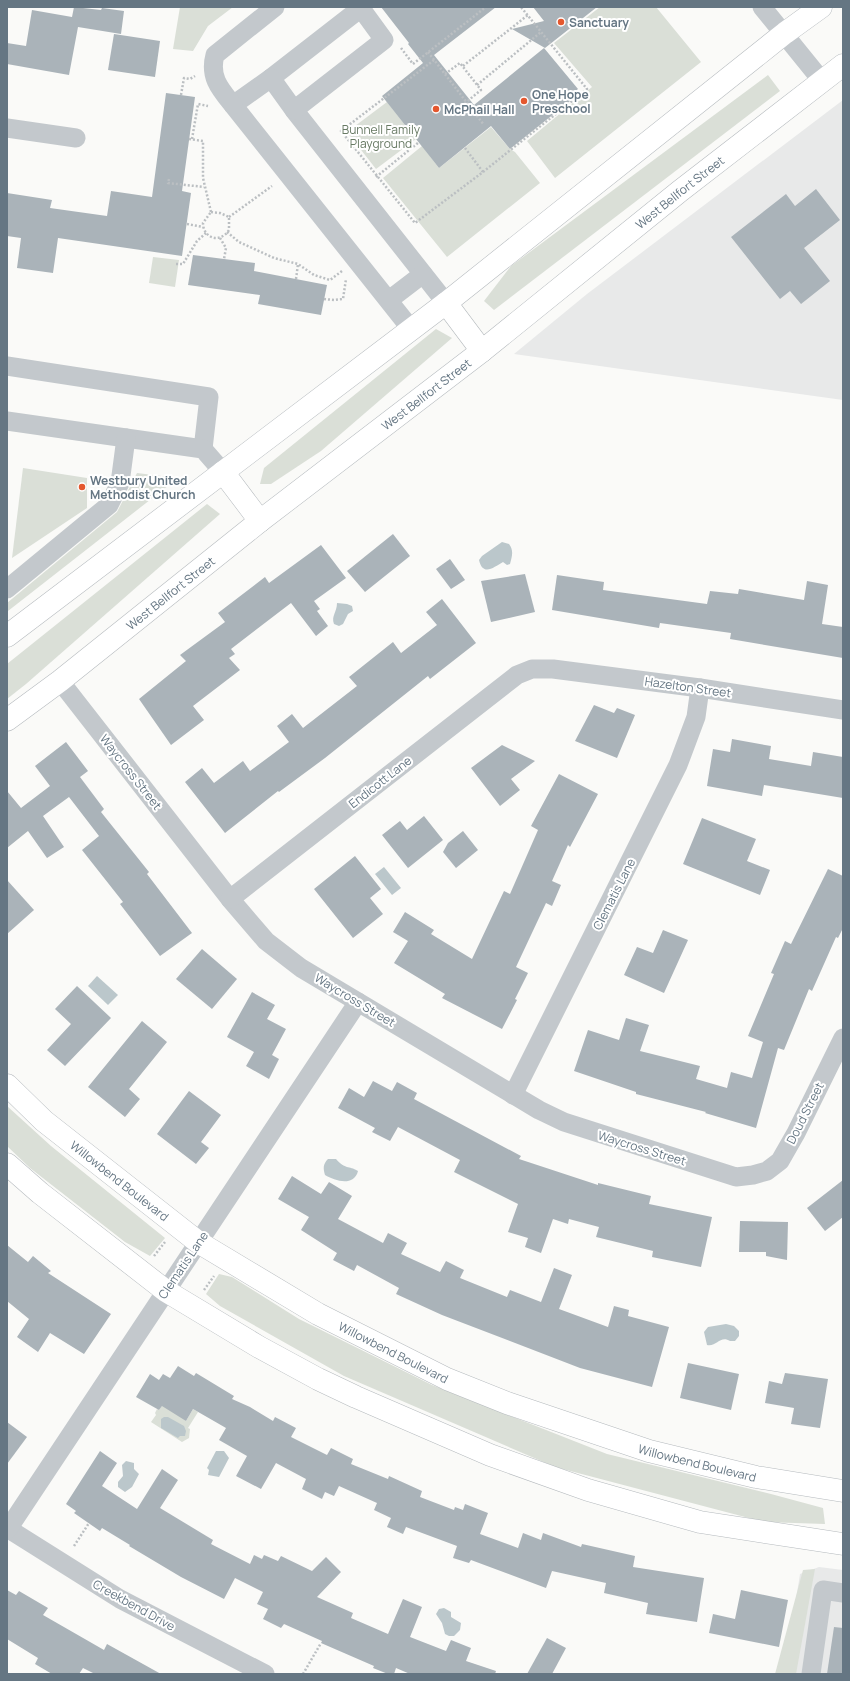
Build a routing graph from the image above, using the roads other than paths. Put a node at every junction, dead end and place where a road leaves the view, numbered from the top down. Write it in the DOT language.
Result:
graph roads {
  1 [pos="276,7"];
  2 [pos="360,7"];
  3 [pos="762,7"];
  4 [pos="821,7"];
  5 [pos="784,33"];
  6 [pos="843,65"];
  7 [pos="271,78"];
  8 [pos="822,81"];
  9 [pos="235,108"];
  10 [pos="294,110"];
  11 [pos="7,128"];
  12 [pos="76,138"];
  13 [pos="423,274"];
  14 [pos="389,300"];
  15 [pos="446,303"];
  16 [pos="411,329"];
  17 [pos="482,351"];
  18 [pos="7,366"];
  19 [pos="7,421"];
  20 [pos="126,438"];
  21 [pos="203,449"];
  22 [pos="223,472"];
  23 [pos="260,521"];
  24 [pos="7,589"];
  25 [pos="7,636"];
  26 [pos="532,668"];
  27 [pos="60,681"];
  28 [pos="700,688"];
  29 [pos="843,710"];
  30 [pos="7,720"];
  31 [pos="230,899"];
  32 [pos="358,1002"];
  33 [pos="843,1038"];
  34 [pos="7,1085"];
  35 [pos="513,1095"];
  36 [pos="7,1164"];
  37 [pos="753,1175"];
  38 [pos="198,1242"];
  39 [pos="166,1290"];
  40 [pos="843,1491"];
  41 [pos="7,1528"];
  42 [pos="843,1544"];
  43 [pos="843,1593"];
  44 [pos="843,1604"];
  45 [pos="843,1609"];
  46 [pos="265,1674"];
  47 [pos="812,1674"];
  1 -- 9 [label="street"];
  2 -- 7 [label="street"];
  2 -- 10 [label="street"];
  3 -- 5 [label="street"];
  4 -- 5 [label="main road"];
  5 -- 8 [label="street"];
  5 -- 15 [label="main road"];
  6 -- 8 [label="main road, West Bellfort Street"];
  7 -- 9 [label="street"];
  7 -- 10 [label="street"];
  8 -- 17 [label="main road, West Bellfort Street"];
  9 -- 14 [label="street"];
  10 -- 13 [label="street"];
  11 -- 12 [label="street"];
  13 -- 14 [label="street"];
  13 -- 15 [label="street"];
  14 -- 16 [label="street"];
  15 -- 16 [label="main road"];
  15 -- 17 [label="main road"];
  16 -- 22 [label="main road"];
  17 -- 23 [label="main road, West Bellfort Street"];
  18 -- 21 [label="street"];
  19 -- 20 [label="street"];
  20 -- 21 [label="street"];
  20 -- 24 [label="street"];
  21 -- 22 [label="street"];
  22 -- 23 [label="main road"];
  22 -- 25 [label="main road"];
  23 -- 27 [label="main road, West Bellfort Street"];
  26 -- 28 [label="street, Hazelton Street"];
  26 -- 31 [label="street, Endicott Lane"];
  27 -- 30 [label="main road, West Bellfort Street"];
  27 -- 31 [label="street, Waycross Street"];
  28 -- 29 [label="street, Hazelton Street"];
  28 -- 35 [label="street, Clematis Lane"];
  31 -- 32 [label="street, Waycross Street"];
  32 -- 35 [label="street, Waycross Street"];
  32 -- 38 [label="street, Clematis Lane"];
  33 -- 37 [label="street, Doud Street"];
  34 -- 38 [label="main road, Willowbend Boulevard"];
  35 -- 37 [label="street, Waycross Street"];
  36 -- 39 [label="main road"];
  38 -- 39 [label="street, Clematis Lane"];
  38 -- 40 [label="main road, Willowbend Boulevard"];
  39 -- 41 [label="street, Clematis Lane"];
  39 -- 42 [label="main road"];
  41 -- 46 [label="street, Creekbend Drive"];
  43 -- 47 [label="street"];
  44 -- 45 [label="street"];
}
